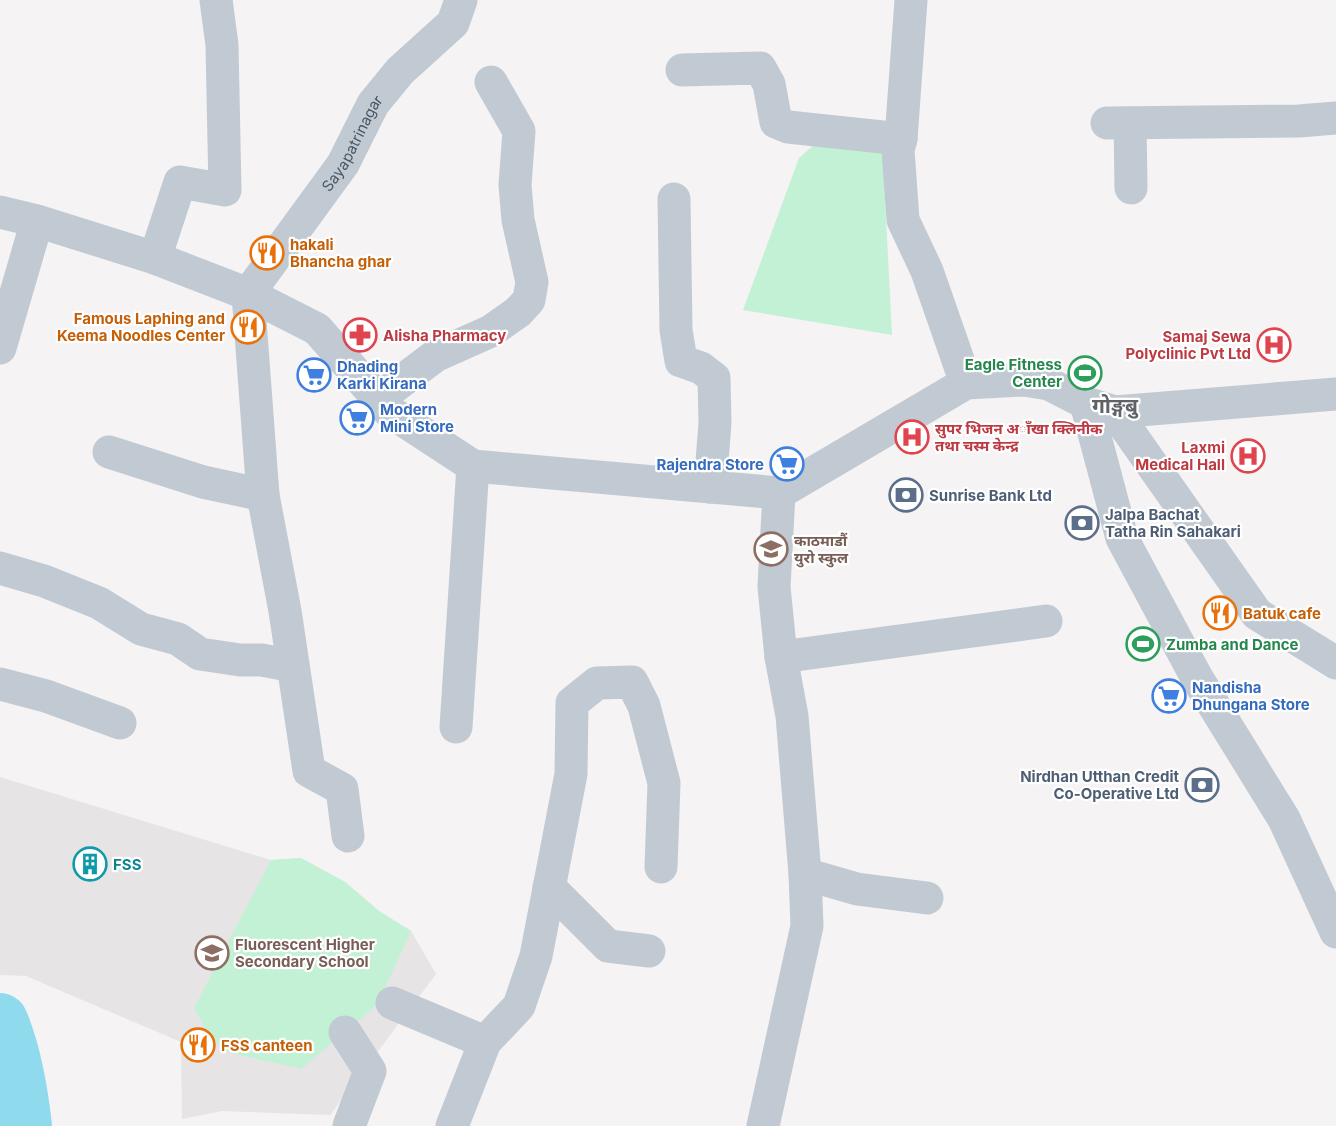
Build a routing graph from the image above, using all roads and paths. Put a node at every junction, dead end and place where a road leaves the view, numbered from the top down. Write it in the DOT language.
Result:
graph roads {
  1 [pos="216,0"];
  2 [pos="461,0"];
  3 [pos="911,0"];
  4 [pos="682,70"];
  5 [pos="491,82"];
  6 [pos="1336,118"];
  7 [pos="902,140"];
  8 [pos="1131,188"];
  9 [pos="675,200"];
  10 [pos="0,212"];
  11 [pos="37,221"];
  12 [pos="155,258"];
  13 [pos="248,294"];
  14 [pos="0,348"];
  15 [pos="966,383"];
  16 [pos="1336,394"];
  17 [pos="378,399"];
  18 [pos="1101,407"];
  19 [pos="109,452"];
  20 [pos="473,466"];
  21 [pos="710,487"];
  22 [pos="779,493"];
  23 [pos="263,495"];
  24 [pos="0,568"];
  25 [pos="1046,621"];
  26 [pos="1322,640"];
  27 [pos="781,657"];
  28 [pos="1336,663"];
  29 [pos="293,666"];
  30 [pos="0,684"];
  31 [pos="120,723"];
  32 [pos="456,727"];
  33 [pos="348,836"];
  34 [pos="661,867"];
  35 [pos="806,874"];
  36 [pos="549,887"];
  37 [pos="927,898"];
  38 [pos="1336,932"];
  39 [pos="649,951"];
  40 [pos="392,1003"];
  41 [pos="345,1032"];
  42 [pos="485,1042"];
  43 [pos="350,1126"];
  44 [pos="452,1126"];
  45 [pos="763,1126"];
  1 -- 12 [label="street"];
  2 -- 13 [label="street, Sayapatrinagar"];
  3 -- 7 [label="street"];
  4 -- 7 [label="street"];
  5 -- 17 [label="street"];
  6 -- 8 [label="street"];
  7 -- 15 [label="street"];
  9 -- 21 [label="street"];
  10 -- 11 [label="street"];
  11 -- 12 [label="street"];
  11 -- 14 [label="street"];
  12 -- 13 [label="street"];
  13 -- 17 [label="street"];
  13 -- 23 [label="street"];
  15 -- 18 [label="street"];
  15 -- 22 [label="street"];
  16 -- 18 [label="street"];
  17 -- 20 [label="street"];
  18 -- 26 [label="street"];
  18 -- 38 [label="street"];
  19 -- 23 [label="street"];
  20 -- 21 [label="street"];
  20 -- 32 [label="street"];
  21 -- 22 [label="street"];
  22 -- 27 [label="street"];
  23 -- 29 [label="street"];
  24 -- 29 [label="street"];
  25 -- 27 [label="street"];
  26 -- 28 [label="street"];
  27 -- 35 [label="street"];
  29 -- 33 [label="street"];
  30 -- 31 [label="street"];
  34 -- 36 [label="street"];
  35 -- 37 [label="street"];
  35 -- 45 [label="street"];
  36 -- 39 [label="street"];
  36 -- 42 [label="street"];
  40 -- 42 [label="street"];
  41 -- 43 [label="street"];
  42 -- 44 [label="street"];
}
